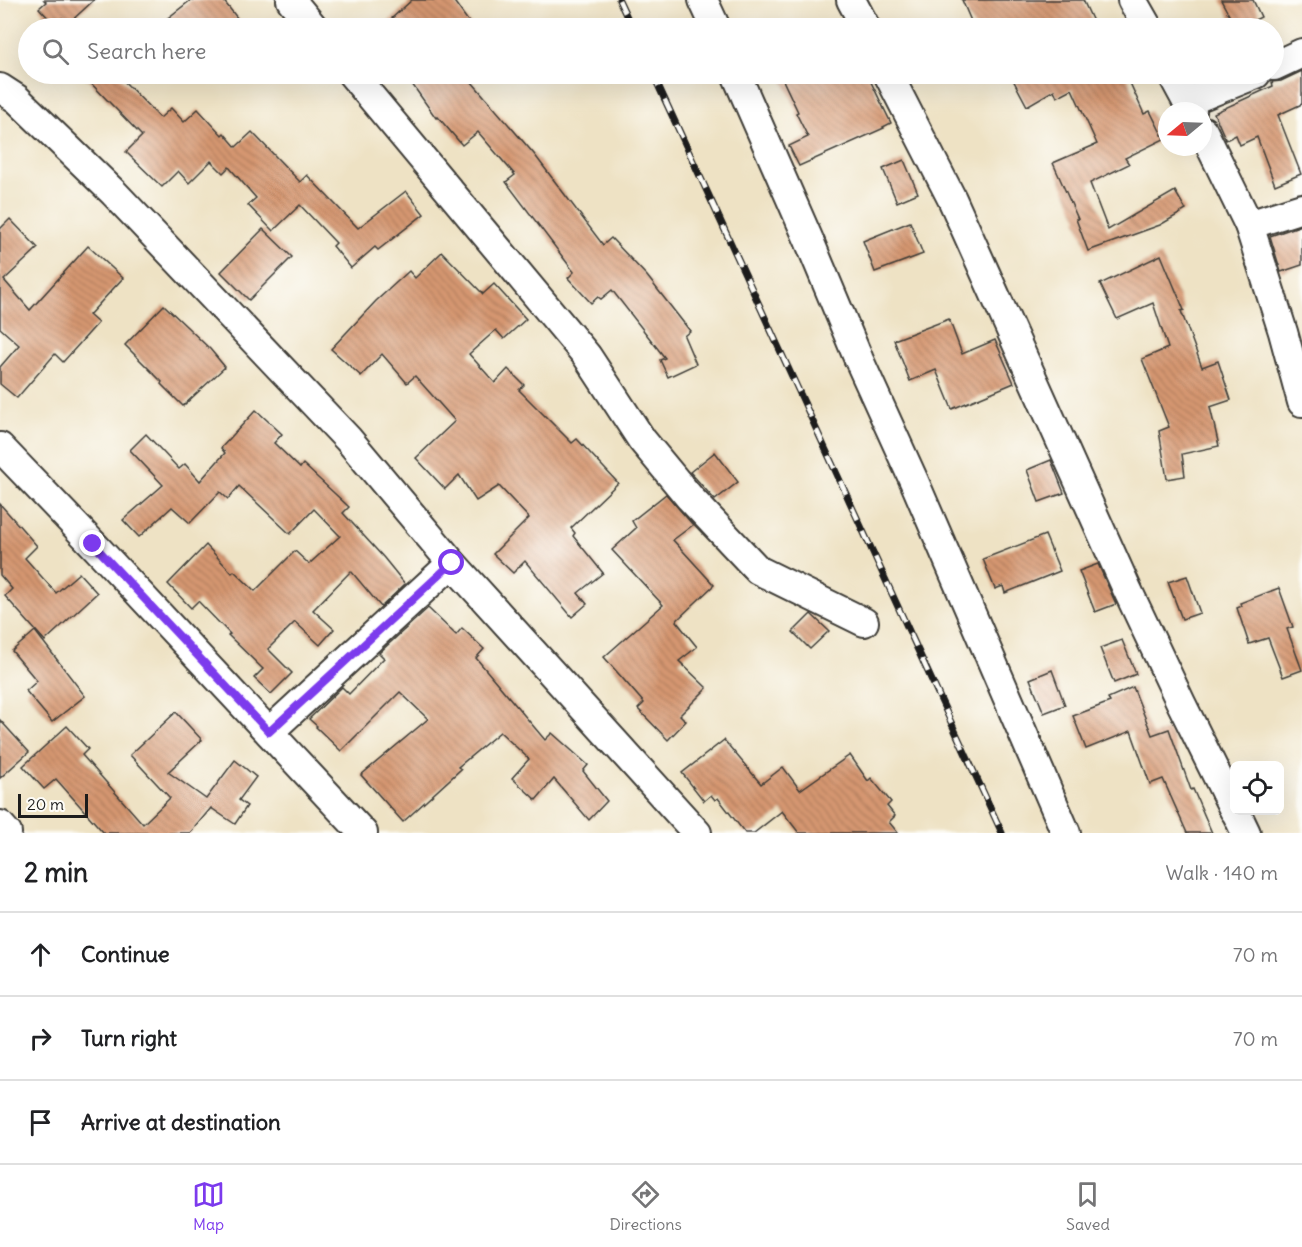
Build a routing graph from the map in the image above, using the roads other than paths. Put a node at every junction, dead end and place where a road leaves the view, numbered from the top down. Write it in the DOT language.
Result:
graph roads {
  1 [pos="291,0"];
  2 [pos="703,0"];
  3 [pos="851,0"];
  4 [pos="1132,0"];
  5 [pos="306,18"];
  6 [pos="711,18"];
  7 [pos="861,18"];
  8 [pos="1142,18"];
  9 [pos="1302,53"];
  10 [pos="1284,61"];
  11 [pos="360,84"];
  12 [pos="740,84"];
  13 [pos="893,84"];
  14 [pos="1178,84"];
  15 [pos="1235,84"];
  16 [pos="0,88"];
  17 [pos="1188,102"];
  18 [pos="1198,102"];
  19 [pos="1212,148"];
  20 [pos="1302,208"];
  21 [pos="1249,225"];
  22 [pos="1302,402"];
  23 [pos="0,447"];
  24 [pos="452,563"];
  25 [pos="864,622"];
  26 [pos="269,732"];
  27 [pos="1230,800"];
  28 [pos="1237,815"];
  29 [pos="0,825"];
  30 [pos="7,833"];
  31 [pos="363,833"];
  32 [pos="697,833"];
  33 [pos="1066,833"];
  34 [pos="1246,833"];
  1 -- 5 [label="street"];
  2 -- 6 [label="street"];
  3 -- 7 [label="street"];
  4 -- 8 [label="street"];
  9 -- 10 [label="street"];
  11 -- 25 [label="street"];
  12 -- 33 [label="street"];
  13 -- 27 [label="street"];
  14 -- 17 [label="street"];
  15 -- 18 [label="street"];
  16 -- 24 [label="street"];
  19 -- 21 [label="street"];
  20 -- 21 [label="street"];
  21 -- 22 [label="street"];
  23 -- 26 [label="street"];
  24 -- 26 [label="street"];
  24 -- 32 [label="street"];
  26 -- 31 [label="street"];
  28 -- 34 [label="street"];
  29 -- 30 [label="street"];
}
